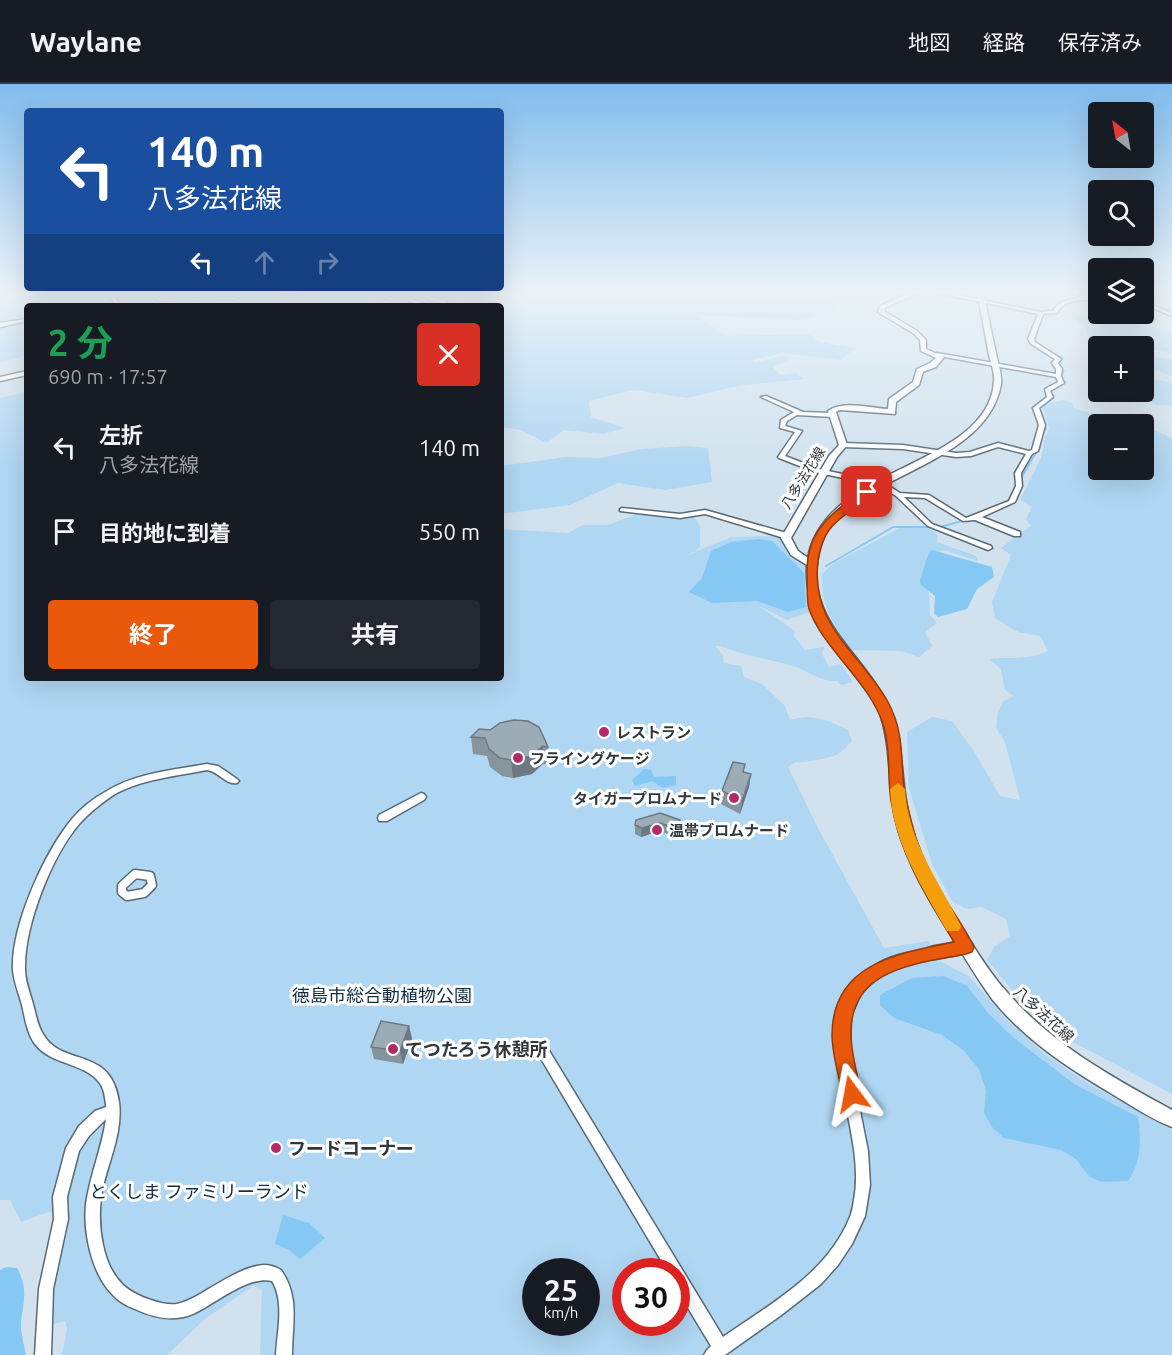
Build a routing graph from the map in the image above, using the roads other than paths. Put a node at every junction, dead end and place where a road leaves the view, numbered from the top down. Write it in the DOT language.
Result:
graph roads {
  1 [pos="924,350"];
  2 [pos="993,350"];
  3 [pos="1046,350"];
  4 [pos="937,355"];
  5 [pos="996,365"];
  6 [pos="24,374"];
  7 [pos="1058,376"];
  8 [pos="0,379"];
  9 [pos="764,397"];
  10 [pos="801,413"];
  11 [pos="832,415"];
  12 [pos="843,444"];
  13 [pos="937,452"];
  14 [pos="1030,453"];
  15 [pos="825,472"];
  16 [pos="882,484"];
  17 [pos="898,495"];
  18 [pos="622,510"];
  19 [pos="976,518"];
  20 [pos="1017,534"];
  21 [pos="787,536"];
  22 [pos="988,548"];
  23 [pos="812,564"];
  24 [pos="234,781"];
  25 [pos="421,797"];
  26 [pos="383,818"];
  27 [pos="966,947"];
  28 [pos="932,953"];
  29 [pos="541,1048"];
  30 [pos="111,1111"];
  31 [pos="1172,1119"];
  32 [pos="667,1258"];
  33 [pos="690,1300"];
  34 [pos="716,1351"];
  35 [pos="43,1355"];
  36 [pos="284,1355"];
  1 -- 4 [label="main road"];
  2 -- 5 [label="main road, 八多法花線"];
  3 -- 7 [label="street"];
  4 -- 5 [label="street"];
  4 -- 11 [label="main road"];
  5 -- 7 [label="street"];
  5 -- 13 [label="main road, 八多法花線"];
  6 -- 8 [label="street"];
  7 -- 14 [label="street"];
  9 -- 10 [label="street"];
  10 -- 11 [label="street"];
  10 -- 15 [label="street"];
  11 -- 12 [label="main road, 八多法花線"];
  12 -- 13 [label="street"];
  12 -- 15 [label="main road, 八多法花線"];
  13 -- 14 [label="street"];
  13 -- 16 [label="main road, 八多法花線"];
  14 -- 19 [label="street"];
  15 -- 16 [label="street"];
  15 -- 21 [label="main road, 八多法花線"];
  16 -- 17 [label="street"];
  16 -- 23 [label="main road, 八多法花線"];
  17 -- 19 [label="street"];
  17 -- 22 [label="street"];
  18 -- 21 [label="street"];
  19 -- 20 [label="street"];
  21 -- 23 [label="main road"];
  23 -- 27 [label="main road, 八多法花線"];
  24 -- 30 [label="street"];
  25 -- 26 [label="street"];
  27 -- 28 [label="street"];
  27 -- 31 [label="main road, 八多法花線"];
  28 -- 34 [label="street"];
  29 -- 32 [label="street"];
  30 -- 35 [label="street"];
  30 -- 36 [label="street"];
  33 -- 34 [label="street"];
}
